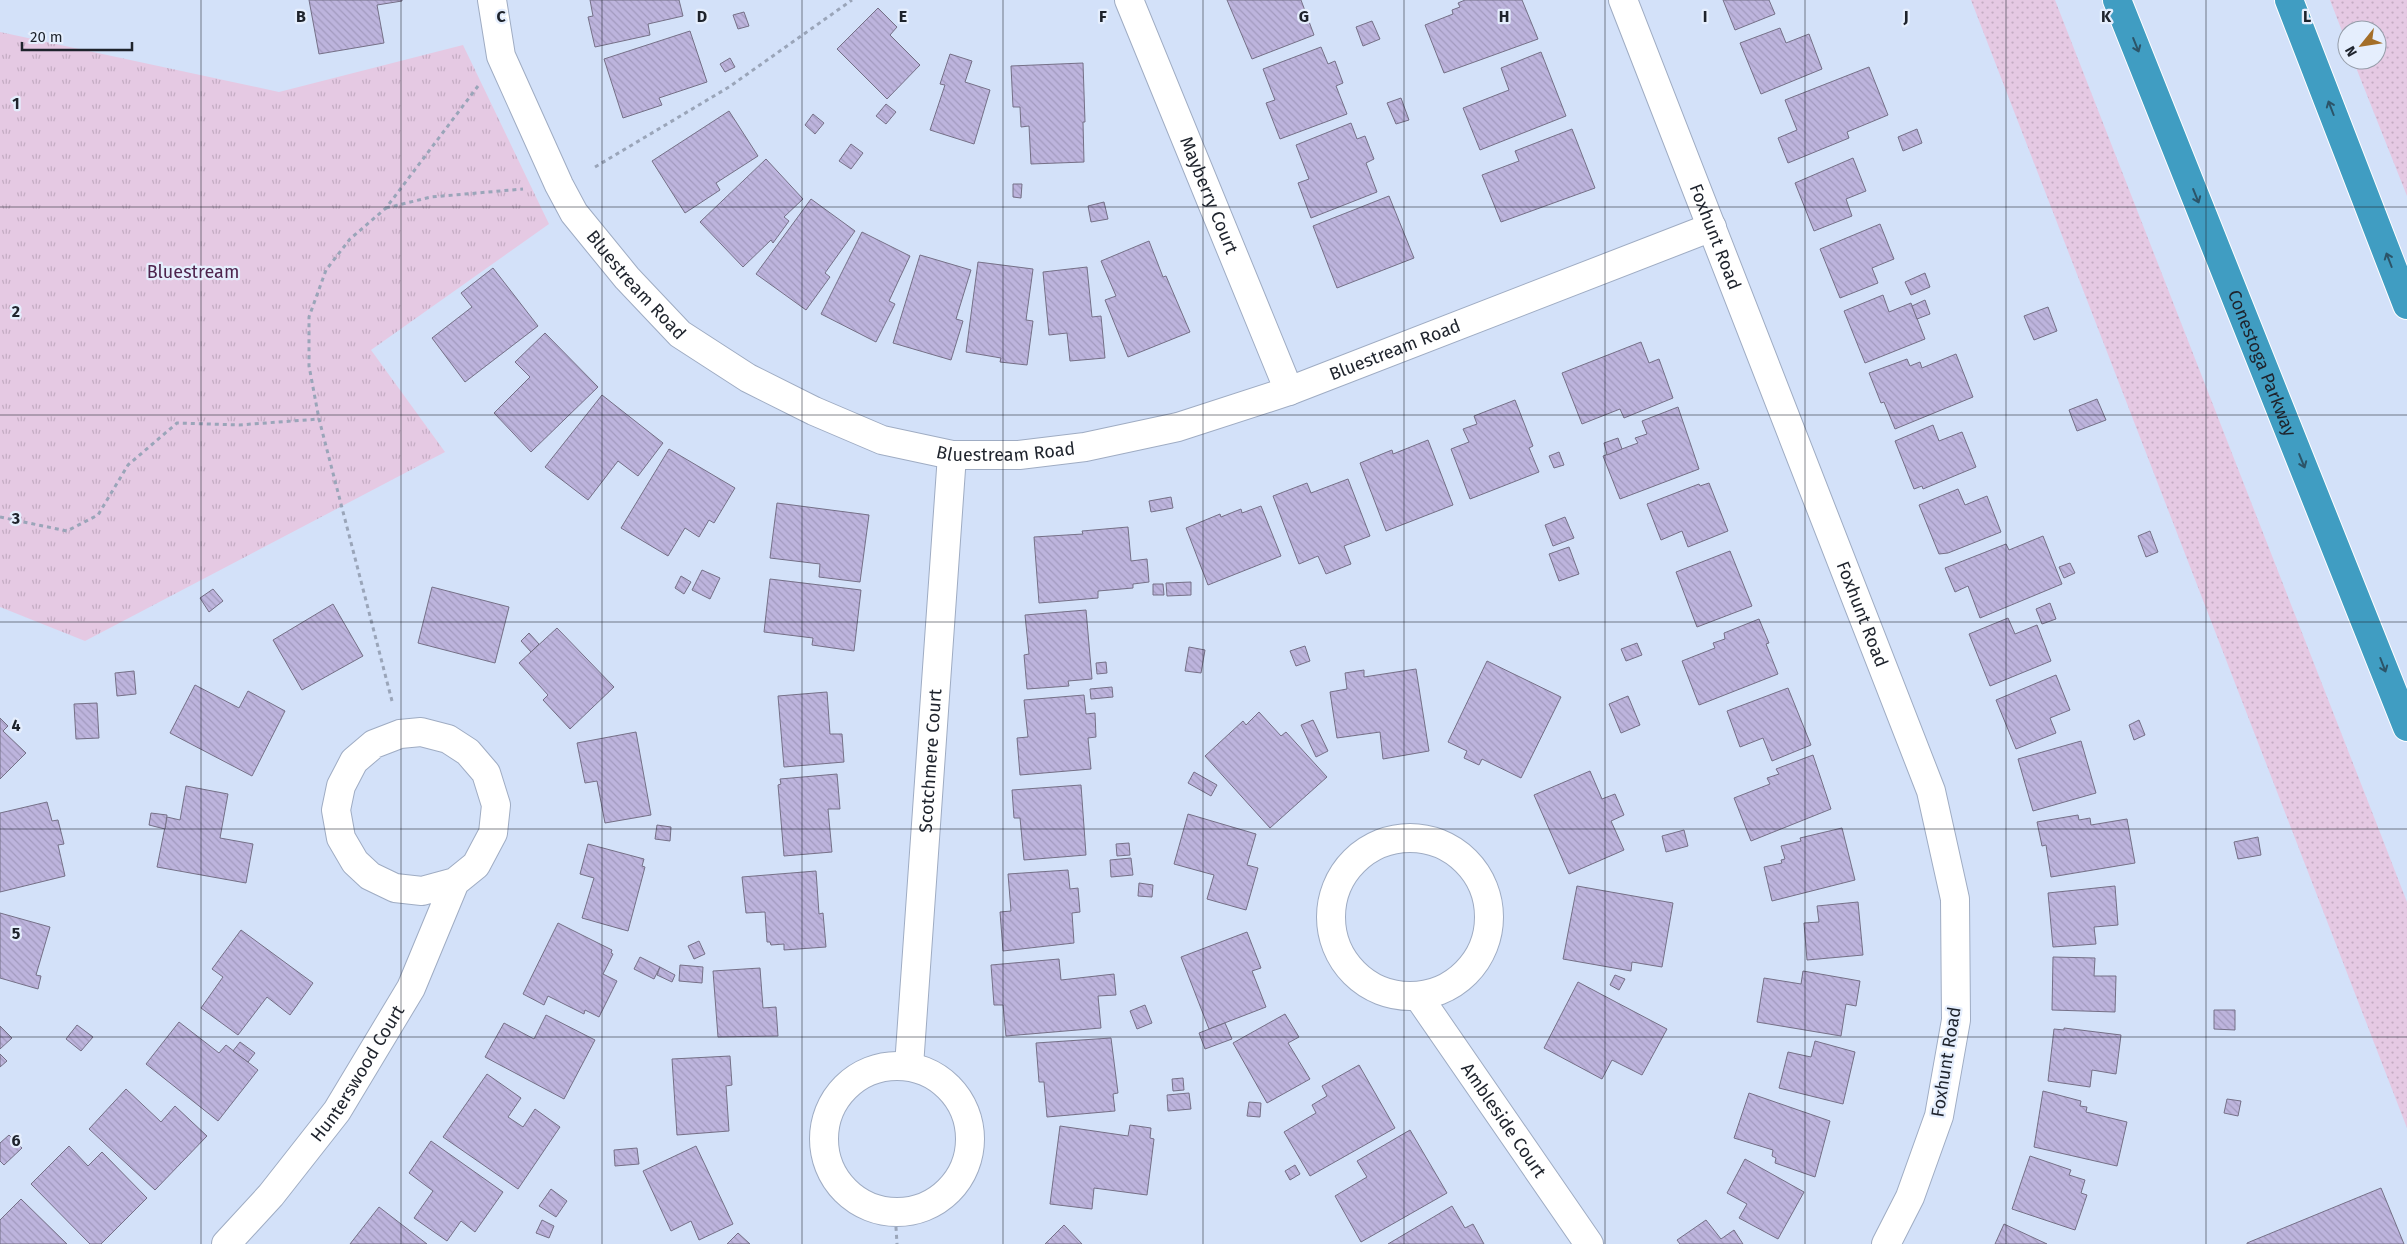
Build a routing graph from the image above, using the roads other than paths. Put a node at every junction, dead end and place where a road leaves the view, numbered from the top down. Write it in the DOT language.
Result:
graph roads {
  1 [pos="492,0"];
  2 [pos="1129,0"];
  3 [pos="1623,0"];
  4 [pos="2117,0"];
  5 [pos="2289,0"];
  6 [pos="1712,227"];
  7 [pos="2407,305"];
  8 [pos="1290,391"];
  9 [pos="952,455"];
  10 [pos="2407,727"];
  11 [pos="455,882"];
  12 [pos="1418,996"];
  13 [pos="909,1066"];
  14 [pos="226,1244"];
  15 [pos="1589,1244"];
  16 [pos="1886,1244"];
  1 -- 9 [label="street, Bluestream Road"];
  2 -- 8 [label="street, Mayberry Court"];
  3 -- 6 [label="street, Foxhunt Road"];
  4 -- 10 [label="highway, Conestoga Parkway, one-way"];
  7 -- 5 [label="highway, one-way"];
  6 -- 8 [label="street, Bluestream Road"];
  6 -- 16 [label="street, Foxhunt Road"];
  8 -- 9 [label="street, Bluestream Road"];
  9 -- 13 [label="street, Scotchmere Court"];
  11 -- 11 [label="street, Hunterswood Court"];
  11 -- 14 [label="street, Hunterswood Court"];
  12 -- 12 [label="street"];
  12 -- 15 [label="street, Ambleside Court"];
  13 -- 13 [label="street"];
}
